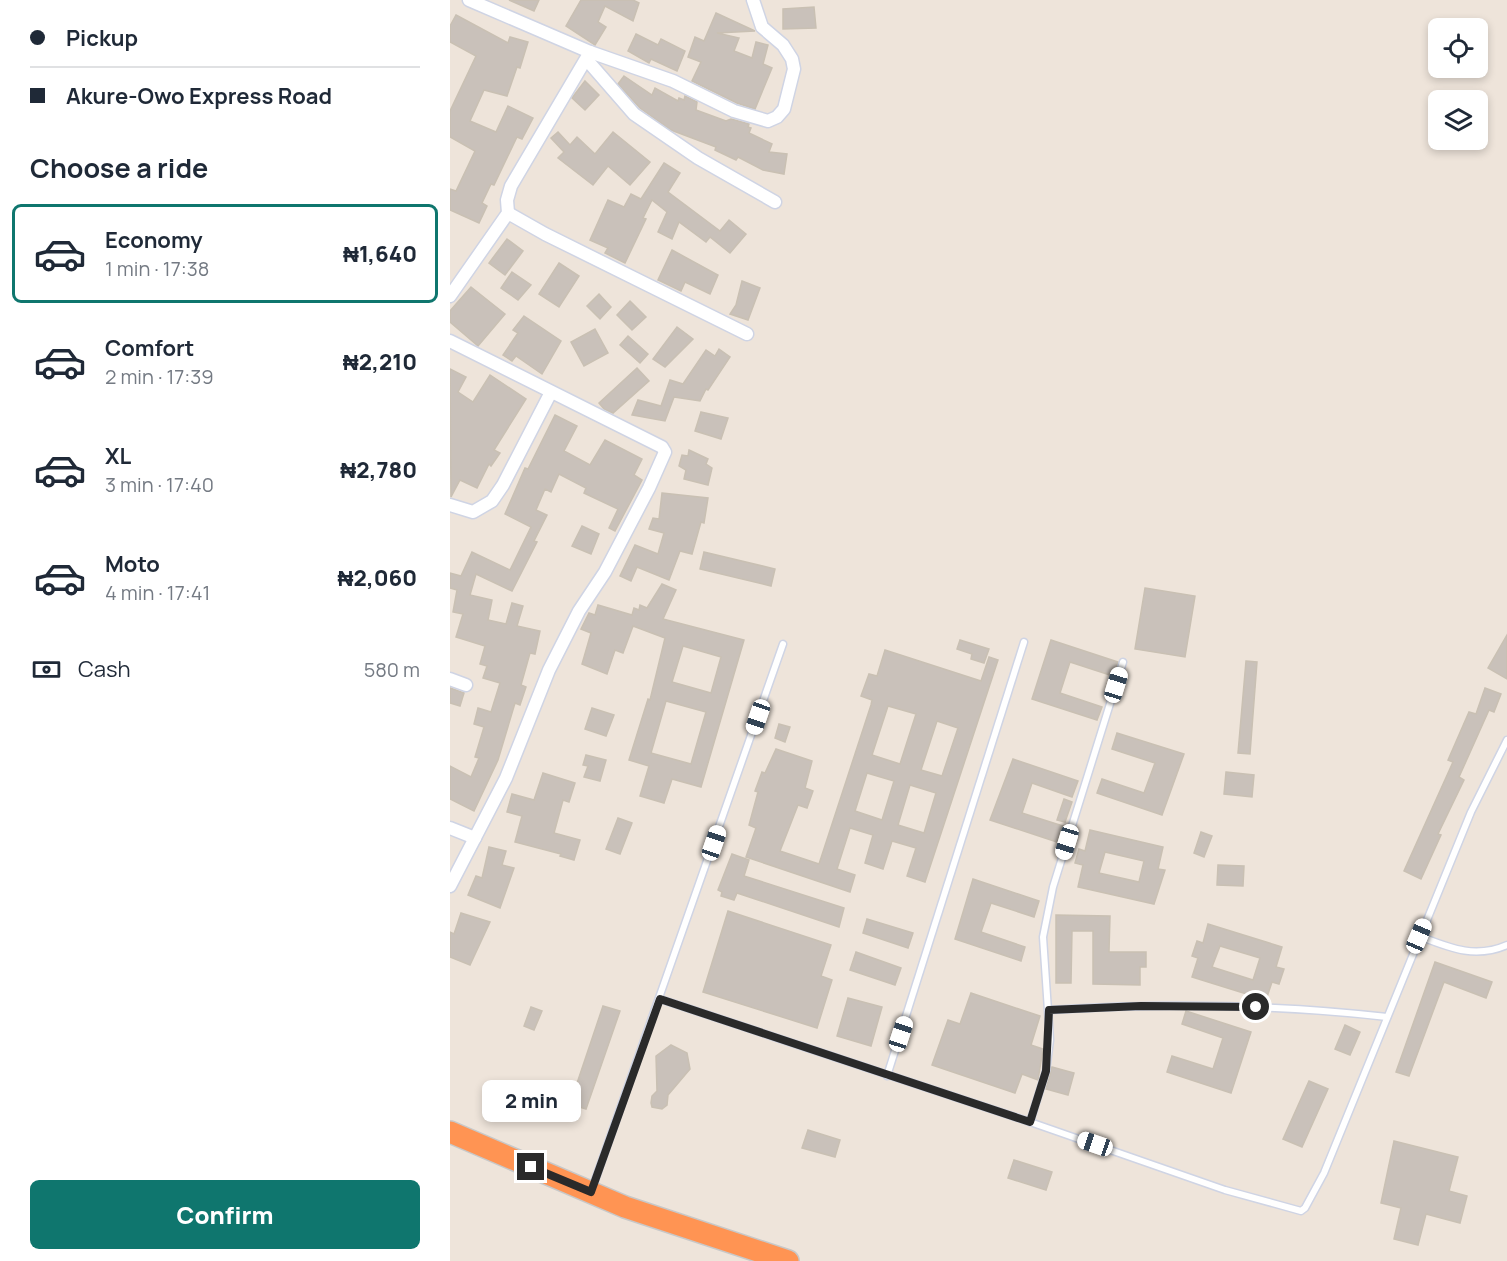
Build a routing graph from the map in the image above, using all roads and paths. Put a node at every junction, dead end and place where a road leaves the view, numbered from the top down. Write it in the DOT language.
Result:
graph roads {
  1 [pos="469,0"];
  2 [pos="753,0"];
  3 [pos="589,56"];
  4 [pos="775,202"];
  5 [pos="508,213"];
  6 [pos="450,296"];
  7 [pos="747,334"];
  8 [pos="450,341"];
  9 [pos="550,394"];
  10 [pos="450,505"];
  11 [pos="1024,642"];
  12 [pos="783,644"];
  13 [pos="1123,662"];
  14 [pos="450,679"];
  15 [pos="466,685"];
  16 [pos="1507,740"];
  17 [pos="450,828"];
  18 [pos="475,838"];
  19 [pos="450,886"];
  20 [pos="1419,936"];
  21 [pos="1507,945"];
  22 [pos="660,999"];
  23 [pos="1049,1010"];
  24 [pos="1387,1017"];
  25 [pos="887,1076"];
  26 [pos="1030,1122"];
  27 [pos="450,1132"];
  28 [pos="591,1192"];
  29 [pos="788,1261"];
  1 -- 3 [label="street"];
  2 -- 3 [label="street"];
  3 -- 4 [label="street"];
  3 -- 5 [label="street"];
  5 -- 6 [label="street"];
  5 -- 7 [label="street"];
  8 -- 9 [label="street"];
  9 -- 10 [label="street"];
  9 -- 18 [label="street"];
  11 -- 25 [label="lane"];
  12 -- 22 [label="lane"];
  13 -- 23 [label="lane"];
  14 -- 15 [label="street"];
  16 -- 20 [label="lane"];
  17 -- 18 [label="street"];
  18 -- 19 [label="street"];
  20 -- 21 [label="lane"];
  20 -- 24 [label="lane"];
  22 -- 25 [label="lane"];
  22 -- 28 [label="lane"];
  23 -- 24 [label="lane"];
  23 -- 26 [label="lane"];
  24 -- 26 [label="lane"];
  25 -- 26 [label="lane"];
  27 -- 28 [label="highway"];
  28 -- 29 [label="highway"];
}
